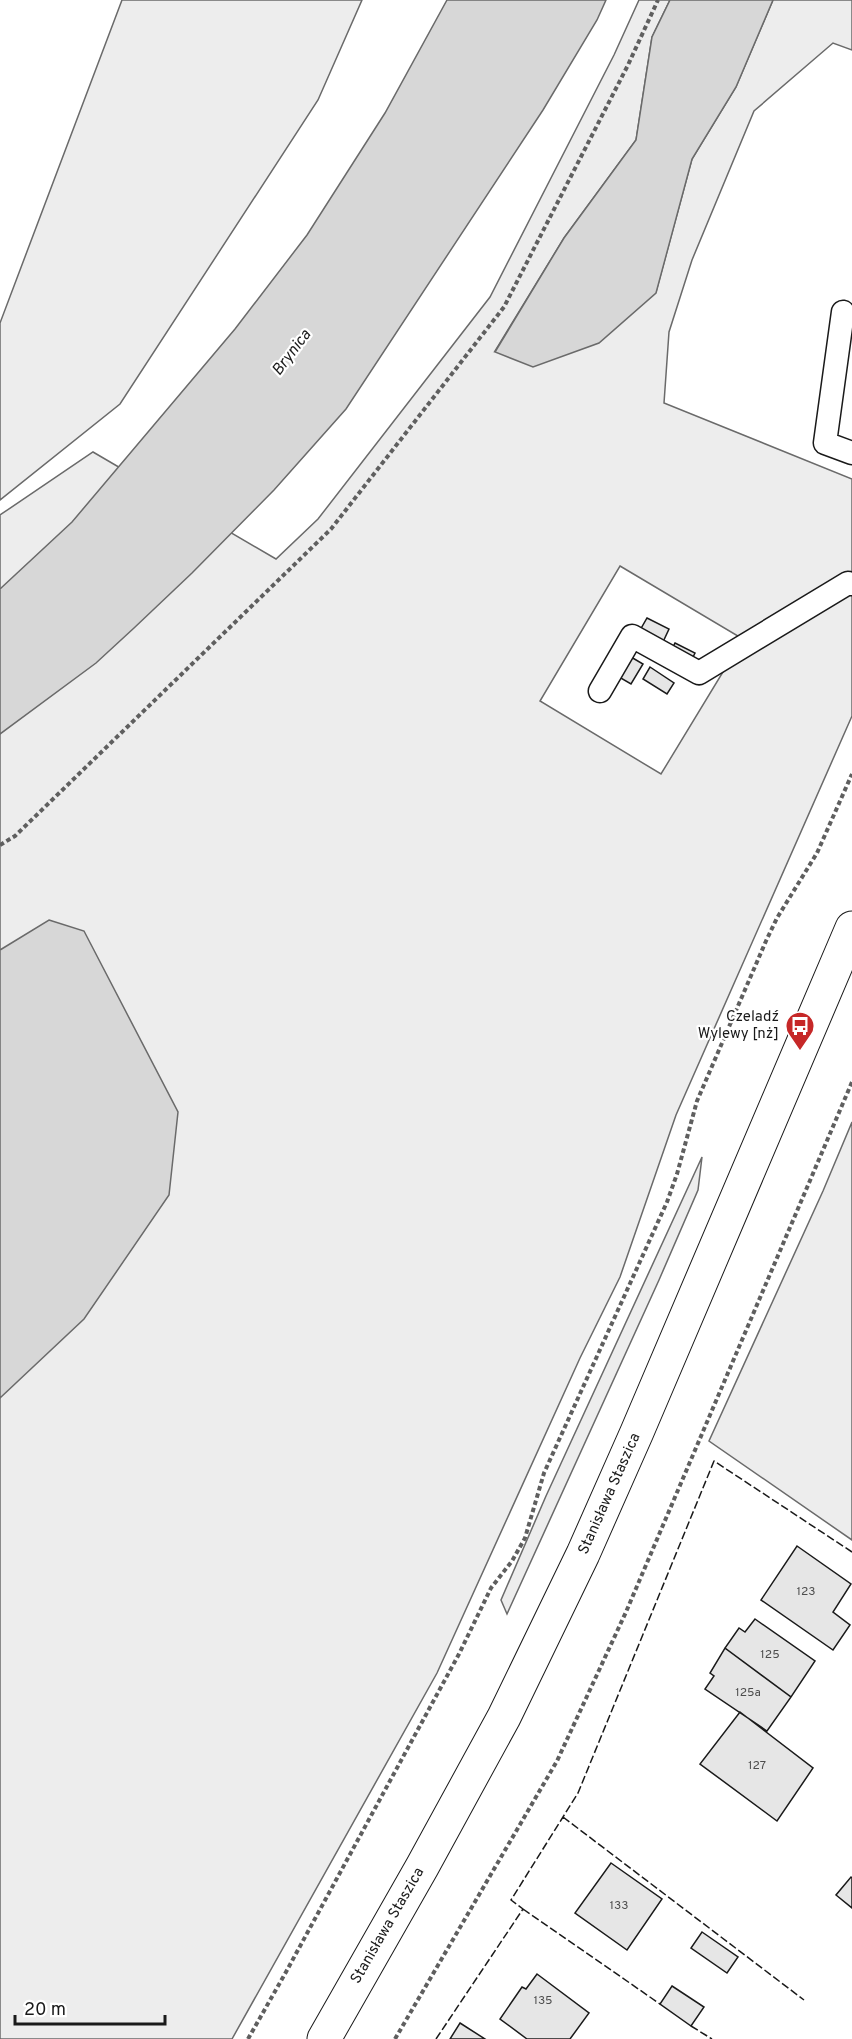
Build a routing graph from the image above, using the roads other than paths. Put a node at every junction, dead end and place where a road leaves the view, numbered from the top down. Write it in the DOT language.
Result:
graph roads {
  1 [pos="843,312"];
  2 [pos="852,453"];
  3 [pos="852,584"];
  4 [pos="600,691"];
  5 [pos="852,928"];
  6 [pos="324,2039"];
  1 -- 2 [label="lane"];
  3 -- 4 [label="lane"];
  5 -- 6 [label="main road, Stanisława Staszica"];
}
